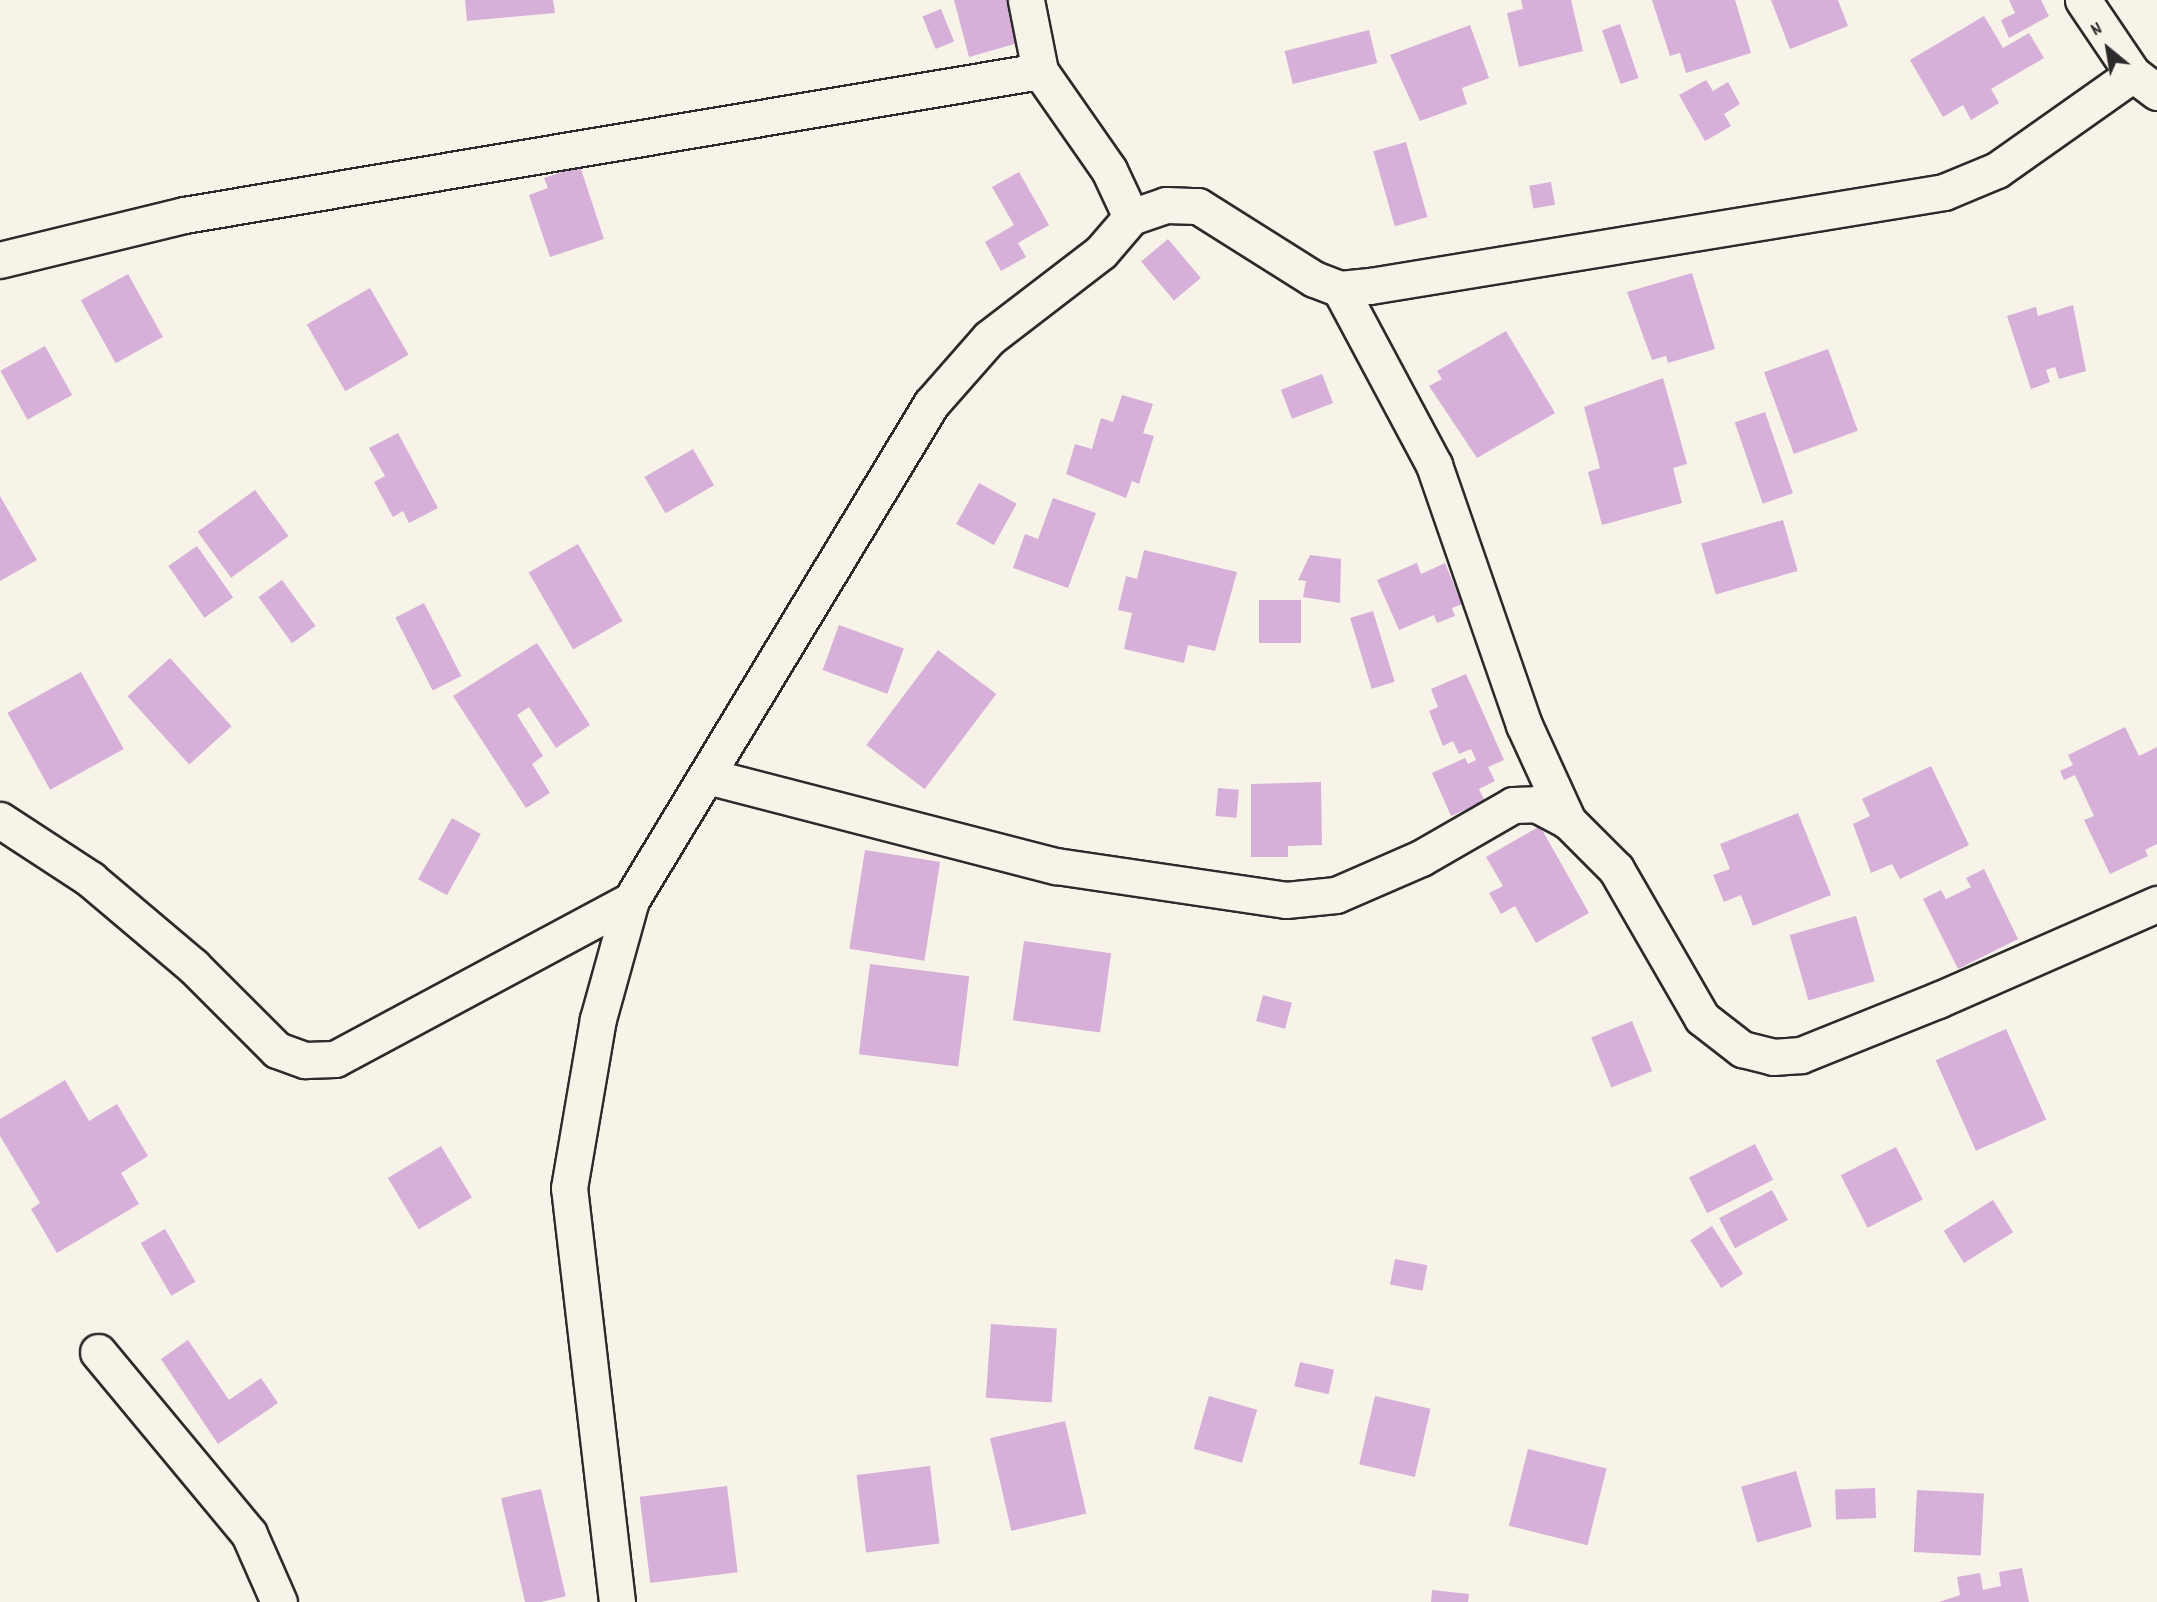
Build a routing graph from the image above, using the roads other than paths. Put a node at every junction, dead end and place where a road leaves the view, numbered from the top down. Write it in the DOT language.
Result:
graph roads {
  1 [pos="1026,0"];
  2 [pos="2083,0"];
  3 [pos="1040,71"];
  4 [pos="2145,83"];
  5 [pos="1131,216"];
  6 [pos="0,260"];
  7 [pos="1340,289"];
  8 [pos="707,776"];
  9 [pos="0,820"];
  10 [pos="1568,821"];
  11 [pos="631,900"];
  12 [pos="2157,904"];
  13 [pos="98,1352"];
  14 [pos="279,1602"];
  15 [pos="617,1602"];
  1 -- 3 [label="street"];
  2 -- 4 [label="street"];
  3 -- 5 [label="street"];
  3 -- 6 [label="street"];
  4 -- 7 [label="street"];
  5 -- 7 [label="street"];
  5 -- 8 [label="street"];
  7 -- 10 [label="street"];
  8 -- 10 [label="street"];
  8 -- 11 [label="street"];
  9 -- 11 [label="street"];
  10 -- 12 [label="street"];
  11 -- 15 [label="street"];
  13 -- 14 [label="street"];
}
